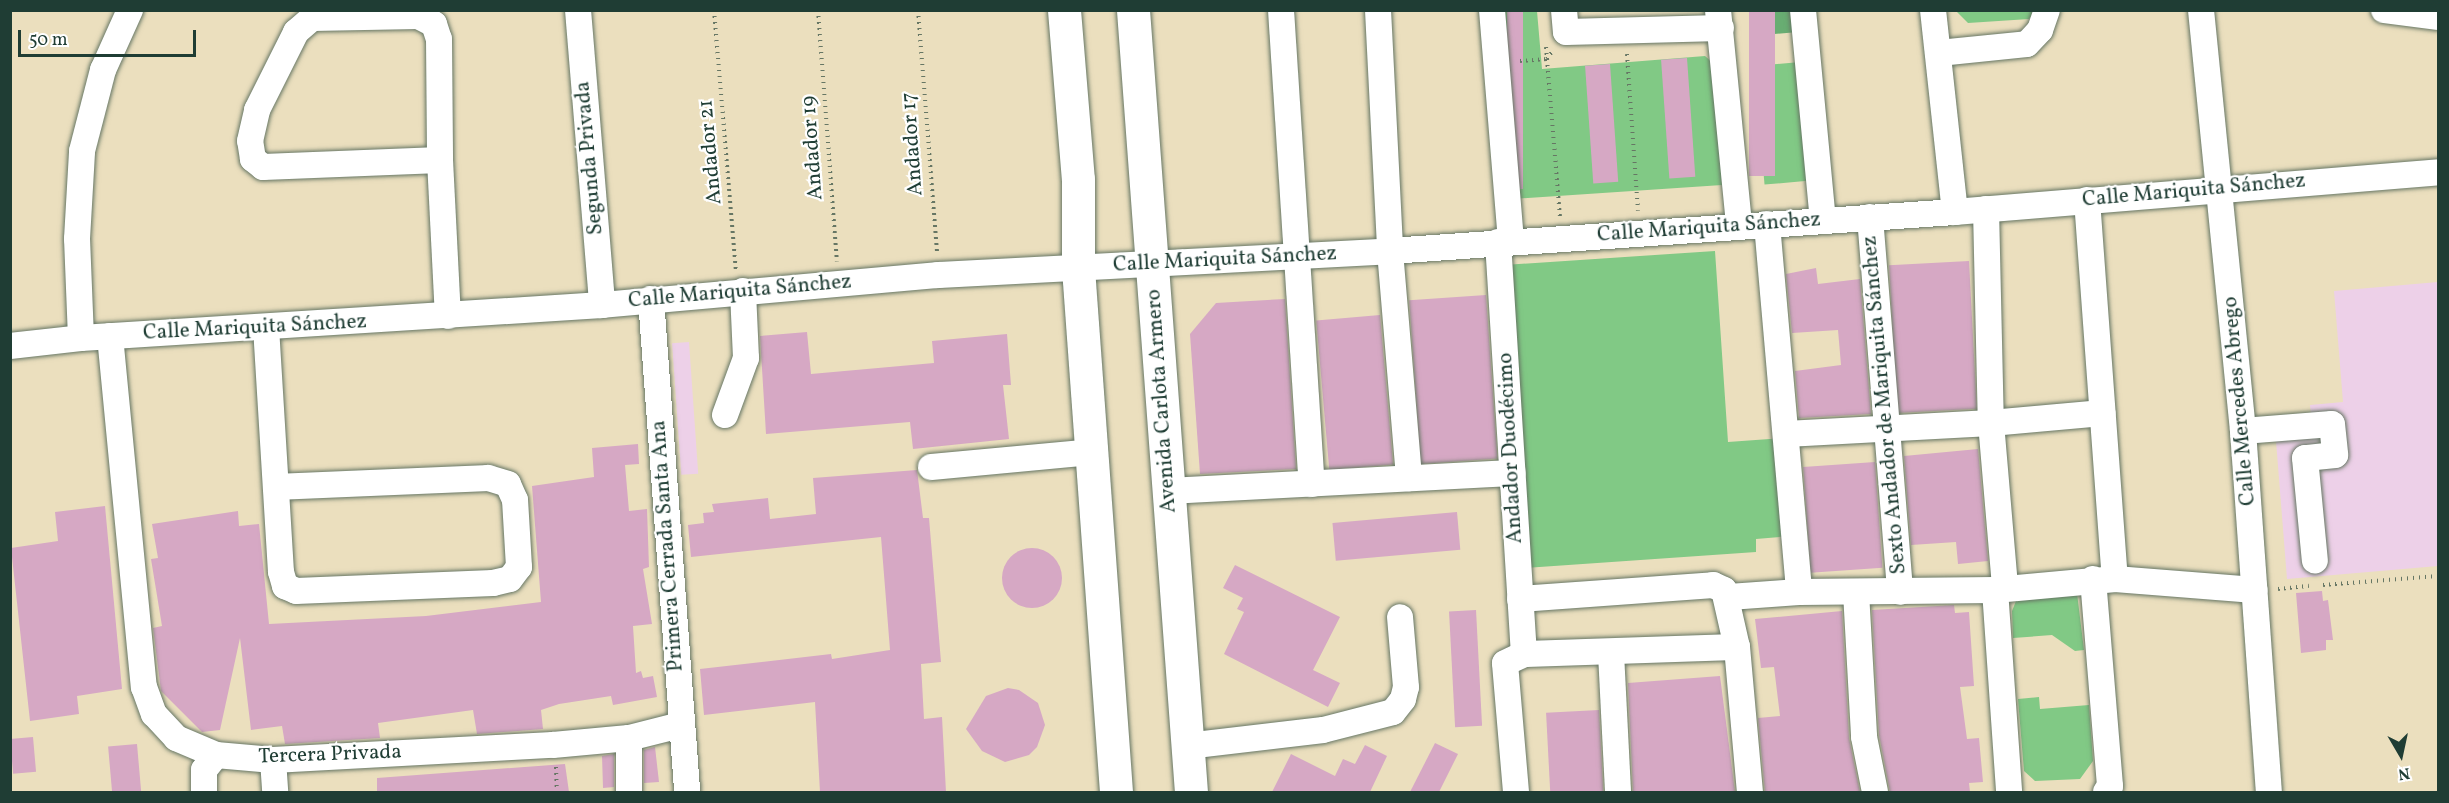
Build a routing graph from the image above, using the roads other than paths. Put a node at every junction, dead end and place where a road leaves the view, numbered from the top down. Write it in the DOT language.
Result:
graph roads {
  1 [pos="130,10"];
  2 [pos="578,10"];
  3 [pos="1064,10"];
  4 [pos="1133,10"];
  5 [pos="1281,10"];
  6 [pos="1378,10"];
  7 [pos="1492,10"];
  8 [pos="1803,10"];
  9 [pos="1934,10"];
  10 [pos="2047,10"];
  11 [pos="2201,10"];
  12 [pos="2384,10"];
  13 [pos="2439,17"];
  14 [pos="1719,19"];
  15 [pos="1559,27"];
  16 [pos="1939,53"];
  17 [pos="440,160"];
  18 [pos="2439,172"];
  19 [pos="2221,187"];
  20 [pos="2088,200"];
  21 [pos="1986,209"];
  22 [pos="1955,212"];
  23 [pos="1870,218"];
  24 [pos="1823,220"];
  25 [pos="1767,224"];
  26 [pos="1739,226"];
  27 [pos="1504,242"];
  28 [pos="1390,251"];
  29 [pos="1298,255"];
  30 [pos="1152,263"];
  31 [pos="1078,268"];
  32 [pos="741,291"];
  33 [pos="651,299"];
  34 [pos="602,305"];
  35 [pos="448,316"];
  36 [pos="266,327"];
  37 [pos="110,336"];
  38 [pos="81,338"];
  39 [pos="10,346"];
  40 [pos="2103,413"];
  41 [pos="725,415"];
  42 [pos="1991,423"];
  43 [pos="1889,427"];
  44 [pos="2243,431"];
  45 [pos="1786,434"];
  46 [pos="1094,452"];
  47 [pos="931,467"];
  48 [pos="1513,473"];
  49 [pos="1409,478"];
  50 [pos="1312,484"];
  51 [pos="276,487"];
  52 [pos="1167,491"];
  53 [pos="2315,561"];
  54 [pos="2104,579"];
  55 [pos="2000,588"];
  56 [pos="2255,590"];
  57 [pos="1799,592"];
  58 [pos="1856,592"];
  59 [pos="1900,592"];
  60 [pos="1729,597"];
  61 [pos="1520,599"];
  62 [pos="1400,617"];
  63 [pos="1737,647"];
  64 [pos="1611,653"];
  65 [pos="1524,654"];
  66 [pos="680,725"];
  67 [pos="629,738"];
  68 [pos="1187,746"];
  69 [pos="216,755"];
  70 [pos="273,760"];
  71 [pos="204,792"];
  72 [pos="275,792"];
  73 [pos="629,792"];
  74 [pos="687,792"];
  75 [pos="1116,792"];
  76 [pos="1191,792"];
  77 [pos="1516,792"];
  78 [pos="1618,792"];
  79 [pos="1750,792"];
  80 [pos="1875,792"];
  81 [pos="2009,792"];
  82 [pos="2106,792"];
  83 [pos="2269,792"];
  1 -- 38 [label="street"];
  2 -- 34 [label="street, Segunda Privada"];
  3 -- 31 [label="main road"];
  4 -- 30 [label="main road, Avenida Carlota Armero"];
  5 -- 29 [label="street"];
  6 -- 28 [label="street"];
  7 -- 27 [label="street, Andador Duodécimo"];
  8 -- 24 [label="street"];
  9 -- 16 [label="street"];
  10 -- 16 [label="street"];
  11 -- 19 [label="street, Calle Mercedes Abrego"];
  12 -- 13 [label="street"];
  14 -- 15 [label="street"];
  14 -- 26 [label="street"];
  16 -- 22 [label="street"];
  17 -- 17 [label="street"];
  17 -- 35 [label="street"];
  18 -- 19 [label="street, Calle Mariquita Sánchez"];
  19 -- 20 [label="street, Calle Mariquita Sánchez"];
  19 -- 44 [label="street, Calle Mercedes Abrego"];
  20 -- 21 [label="street, Calle Mariquita Sánchez"];
  20 -- 40 [label="street"];
  21 -- 22 [label="street, Calle Mariquita Sánchez"];
  21 -- 42 [label="street"];
  22 -- 23 [label="street, Calle Mariquita Sánchez"];
  23 -- 24 [label="street, Calle Mariquita Sánchez"];
  23 -- 43 [label="street, Sexto Andador de Mariquita Sánchez"];
  24 -- 25 [label="street, Calle Mariquita Sánchez"];
  25 -- 26 [label="street, Calle Mariquita Sánchez"];
  25 -- 45 [label="street"];
  26 -- 27 [label="street, Calle Mariquita Sánchez"];
  27 -- 28 [label="street, Calle Mariquita Sánchez"];
  27 -- 48 [label="street, Andador Duodécimo"];
  28 -- 29 [label="street, Calle Mariquita Sánchez"];
  28 -- 49 [label="street"];
  29 -- 30 [label="street, Calle Mariquita Sánchez"];
  29 -- 50 [label="street"];
  30 -- 31 [label="street, Calle Mariquita Sánchez"];
  30 -- 52 [label="main road, Avenida Carlota Armero"];
  31 -- 32 [label="street, Calle Mariquita Sánchez"];
  31 -- 46 [label="main road"];
  32 -- 33 [label="street, Calle Mariquita Sánchez"];
  32 -- 41 [label="street"];
  33 -- 34 [label="street, Calle Mariquita Sánchez"];
  33 -- 66 [label="street, Primera Cerrada Santa Ana"];
  34 -- 35 [label="street, Calle Mariquita Sánchez"];
  35 -- 36 [label="street, Calle Mariquita Sánchez"];
  36 -- 37 [label="street, Calle Mariquita Sánchez"];
  36 -- 51 [label="street"];
  37 -- 38 [label="street, Calle Mariquita Sánchez"];
  37 -- 69 [label="street, Tercera Privada"];
  38 -- 39 [label="street, Calle Mariquita Sánchez"];
  40 -- 42 [label="street"];
  40 -- 54 [label="street"];
  42 -- 43 [label="street"];
  42 -- 55 [label="street"];
  43 -- 45 [label="street"];
  43 -- 59 [label="street, Sexto Andador de Mariquita Sánchez"];
  44 -- 53 [label="street"];
  44 -- 56 [label="street, Calle Mercedes Abrego"];
  45 -- 57 [label="street"];
  46 -- 47 [label="street"];
  46 -- 75 [label="main road"];
  48 -- 49 [label="street"];
  48 -- 61 [label="street, Andador Duodécimo"];
  49 -- 50 [label="street"];
  50 -- 52 [label="street"];
  51 -- 51 [label="street"];
  52 -- 68 [label="main road, Avenida Carlota Armero"];
  54 -- 55 [label="street"];
  54 -- 56 [label="street"];
  54 -- 82 [label="street"];
  55 -- 59 [label="street"];
  55 -- 81 [label="street"];
  56 -- 83 [label="street, Calle Mercedes Abrego"];
  57 -- 58 [label="street"];
  57 -- 60 [label="street"];
  58 -- 59 [label="street"];
  58 -- 80 [label="street"];
  60 -- 61 [label="street"];
  60 -- 63 [label="street"];
  61 -- 65 [label="street, Andador Duodécimo"];
  62 -- 68 [label="street"];
  63 -- 64 [label="street"];
  63 -- 79 [label="street"];
  64 -- 65 [label="street"];
  64 -- 78 [label="street"];
  65 -- 77 [label="street"];
  66 -- 67 [label="street, Tercera Privada"];
  66 -- 74 [label="street, Primera Cerrada Santa Ana"];
  67 -- 70 [label="street, Tercera Privada"];
  67 -- 73 [label="street"];
  68 -- 76 [label="main road, Avenida Carlota Armero"];
  69 -- 70 [label="street, Tercera Privada"];
  69 -- 71 [label="street"];
  70 -- 72 [label="street"];
}
